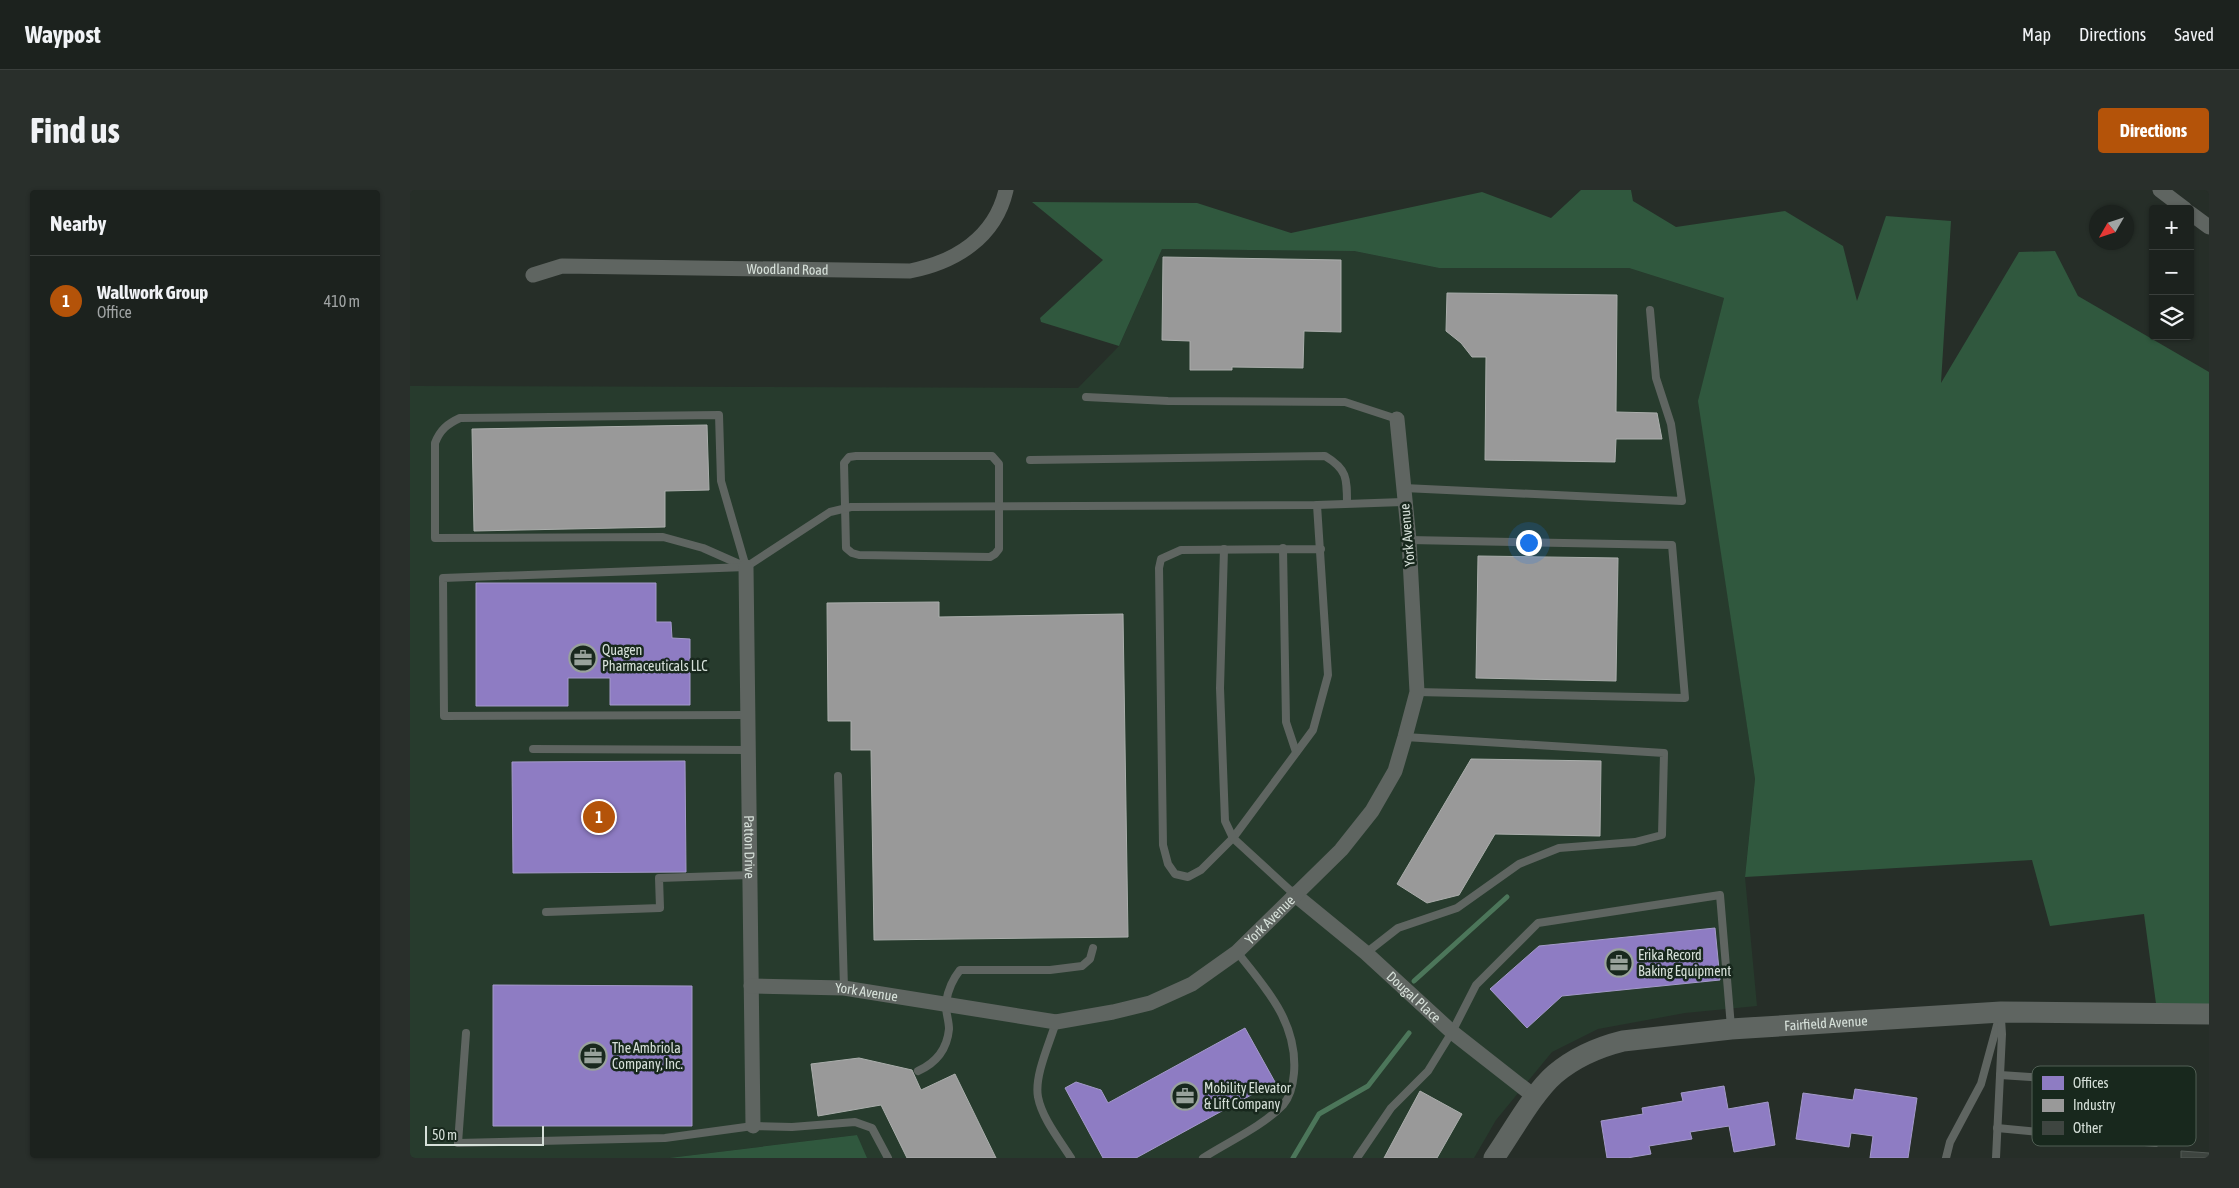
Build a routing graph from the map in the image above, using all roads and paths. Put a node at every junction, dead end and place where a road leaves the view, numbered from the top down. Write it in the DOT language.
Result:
graph roads {
  1 [pos="1006,190"];
  2 [pos="2160,190"];
  3 [pos="2180,205"];
  4 [pos="2194,216"];
  5 [pos="2209,227"];
  6 [pos="533,275"];
  7 [pos="1650,310"];
  8 [pos="1086,397"];
  9 [pos="1396,419"];
  10 [pos="1030,460"];
  11 [pos="1404,495"];
  12 [pos="1347,503"];
  13 [pos="1317,505"];
  14 [pos="999,507"];
  15 [pos="844,509"];
  16 [pos="1408,540"];
  17 [pos="1282,548"];
  18 [pos="1224,549"];
  19 [pos="1321,549"];
  20 [pos="746,568"];
  21 [pos="1417,692"];
  22 [pos="748,715"];
  23 [pos="1406,737"];
  24 [pos="533,749"];
  25 [pos="748,750"];
  26 [pos="1296,752"];
  27 [pos="838,776"];
  28 [pos="1233,838"];
  29 [pos="750,875"];
  30 [pos="1294,894"];
  31 [pos="546,912"];
  32 [pos="1093,948"];
  33 [pos="1238,952"];
  34 [pos="1366,953"];
  35 [pos="751,986"];
  36 [pos="844,988"];
  37 [pos="946,1003"];
  38 [pos="2001,1012"];
  39 [pos="2209,1014"];
  40 [pos="1056,1022"];
  41 [pos="1731,1029"];
  42 [pos="1452,1032"];
  43 [pos="466,1033"];
  44 [pos="918,1071"];
  45 [pos="2000,1074"];
  46 [pos="2032,1076"];
  47 [pos="1535,1097"];
  48 [pos="752,1126"];
  49 [pos="1997,1128"];
  50 [pos="2032,1131"];
  51 [pos="888,1158"];
  52 [pos="1071,1158"];
  53 [pos="1204,1158"];
  54 [pos="1358,1158"];
  55 [pos="1494,1158"];
  56 [pos="1946,1158"];
  57 [pos="1996,1158"];
  1 -- 6 [label="street, Woodland Road"];
  2 -- 3 [label="street"];
  4 -- 5 [label="street"];
  7 -- 11 [label="lane"];
  8 -- 9 [label="lane"];
  9 -- 11 [label="street, York Avenue"];
  10 -- 12 [label="lane"];
  11 -- 12 [label="lane"];
  11 -- 16 [label="street, York Avenue"];
  12 -- 13 [label="lane"];
  13 -- 14 [label="lane"];
  13 -- 19 [label="lane"];
  14 -- 15 [label="lane"];
  14 -- 15 [label="lane"];
  14 -- 15 [label="lane"];
  15 -- 20 [label="lane"];
  16 -- 21 [label="street, York Avenue"];
  16 -- 21 [label="lane"];
  17 -- 18 [label="lane"];
  17 -- 19 [label="lane"];
  17 -- 26 [label="lane"];
  18 -- 28 [label="lane"];
  18 -- 28 [label="lane"];
  19 -- 26 [label="lane"];
  20 -- 20 [label="lane"];
  20 -- 22 [label="street, Patton Drive"];
  20 -- 22 [label="lane"];
  21 -- 23 [label="street, York Avenue"];
  22 -- 25 [label="street, Patton Drive"];
  23 -- 30 [label="street, York Avenue"];
  23 -- 34 [label="lane"];
  24 -- 25 [label="lane"];
  25 -- 29 [label="street, Patton Drive"];
  26 -- 28 [label="lane"];
  27 -- 36 [label="lane"];
  28 -- 30 [label="lane"];
  29 -- 31 [label="lane"];
  29 -- 35 [label="street, Patton Drive"];
  30 -- 33 [label="street, York Avenue"];
  30 -- 34 [label="street, Dougal Place"];
  32 -- 37 [label="lane"];
  33 -- 40 [label="street, York Avenue"];
  33 -- 53 [label="lane"];
  34 -- 42 [label="street, Dougal Place"];
  35 -- 36 [label="street, York Avenue"];
  35 -- 48 [label="street, Patton Drive"];
  36 -- 37 [label="street, York Avenue"];
  37 -- 40 [label="street, York Avenue"];
  37 -- 44 [label="lane"];
  38 -- 39 [label="street, Fairfield Avenue"];
  38 -- 41 [label="street, Fairfield Avenue"];
  38 -- 45 [label="lane"];
  38 -- 56 [label="lane"];
  40 -- 52 [label="lane"];
  41 -- 42 [label="lane"];
  41 -- 47 [label="street, Fairfield Avenue"];
  42 -- 47 [label="street, Dougal Place"];
  42 -- 54 [label="lane"];
  43 -- 48 [label="lane"];
  45 -- 46 [label="lane"];
  45 -- 49 [label="lane"];
  47 -- 55 [label="street, Fairfield Avenue"];
  48 -- 51 [label="lane"];
  49 -- 50 [label="lane"];
  49 -- 57 [label="lane"];
}
